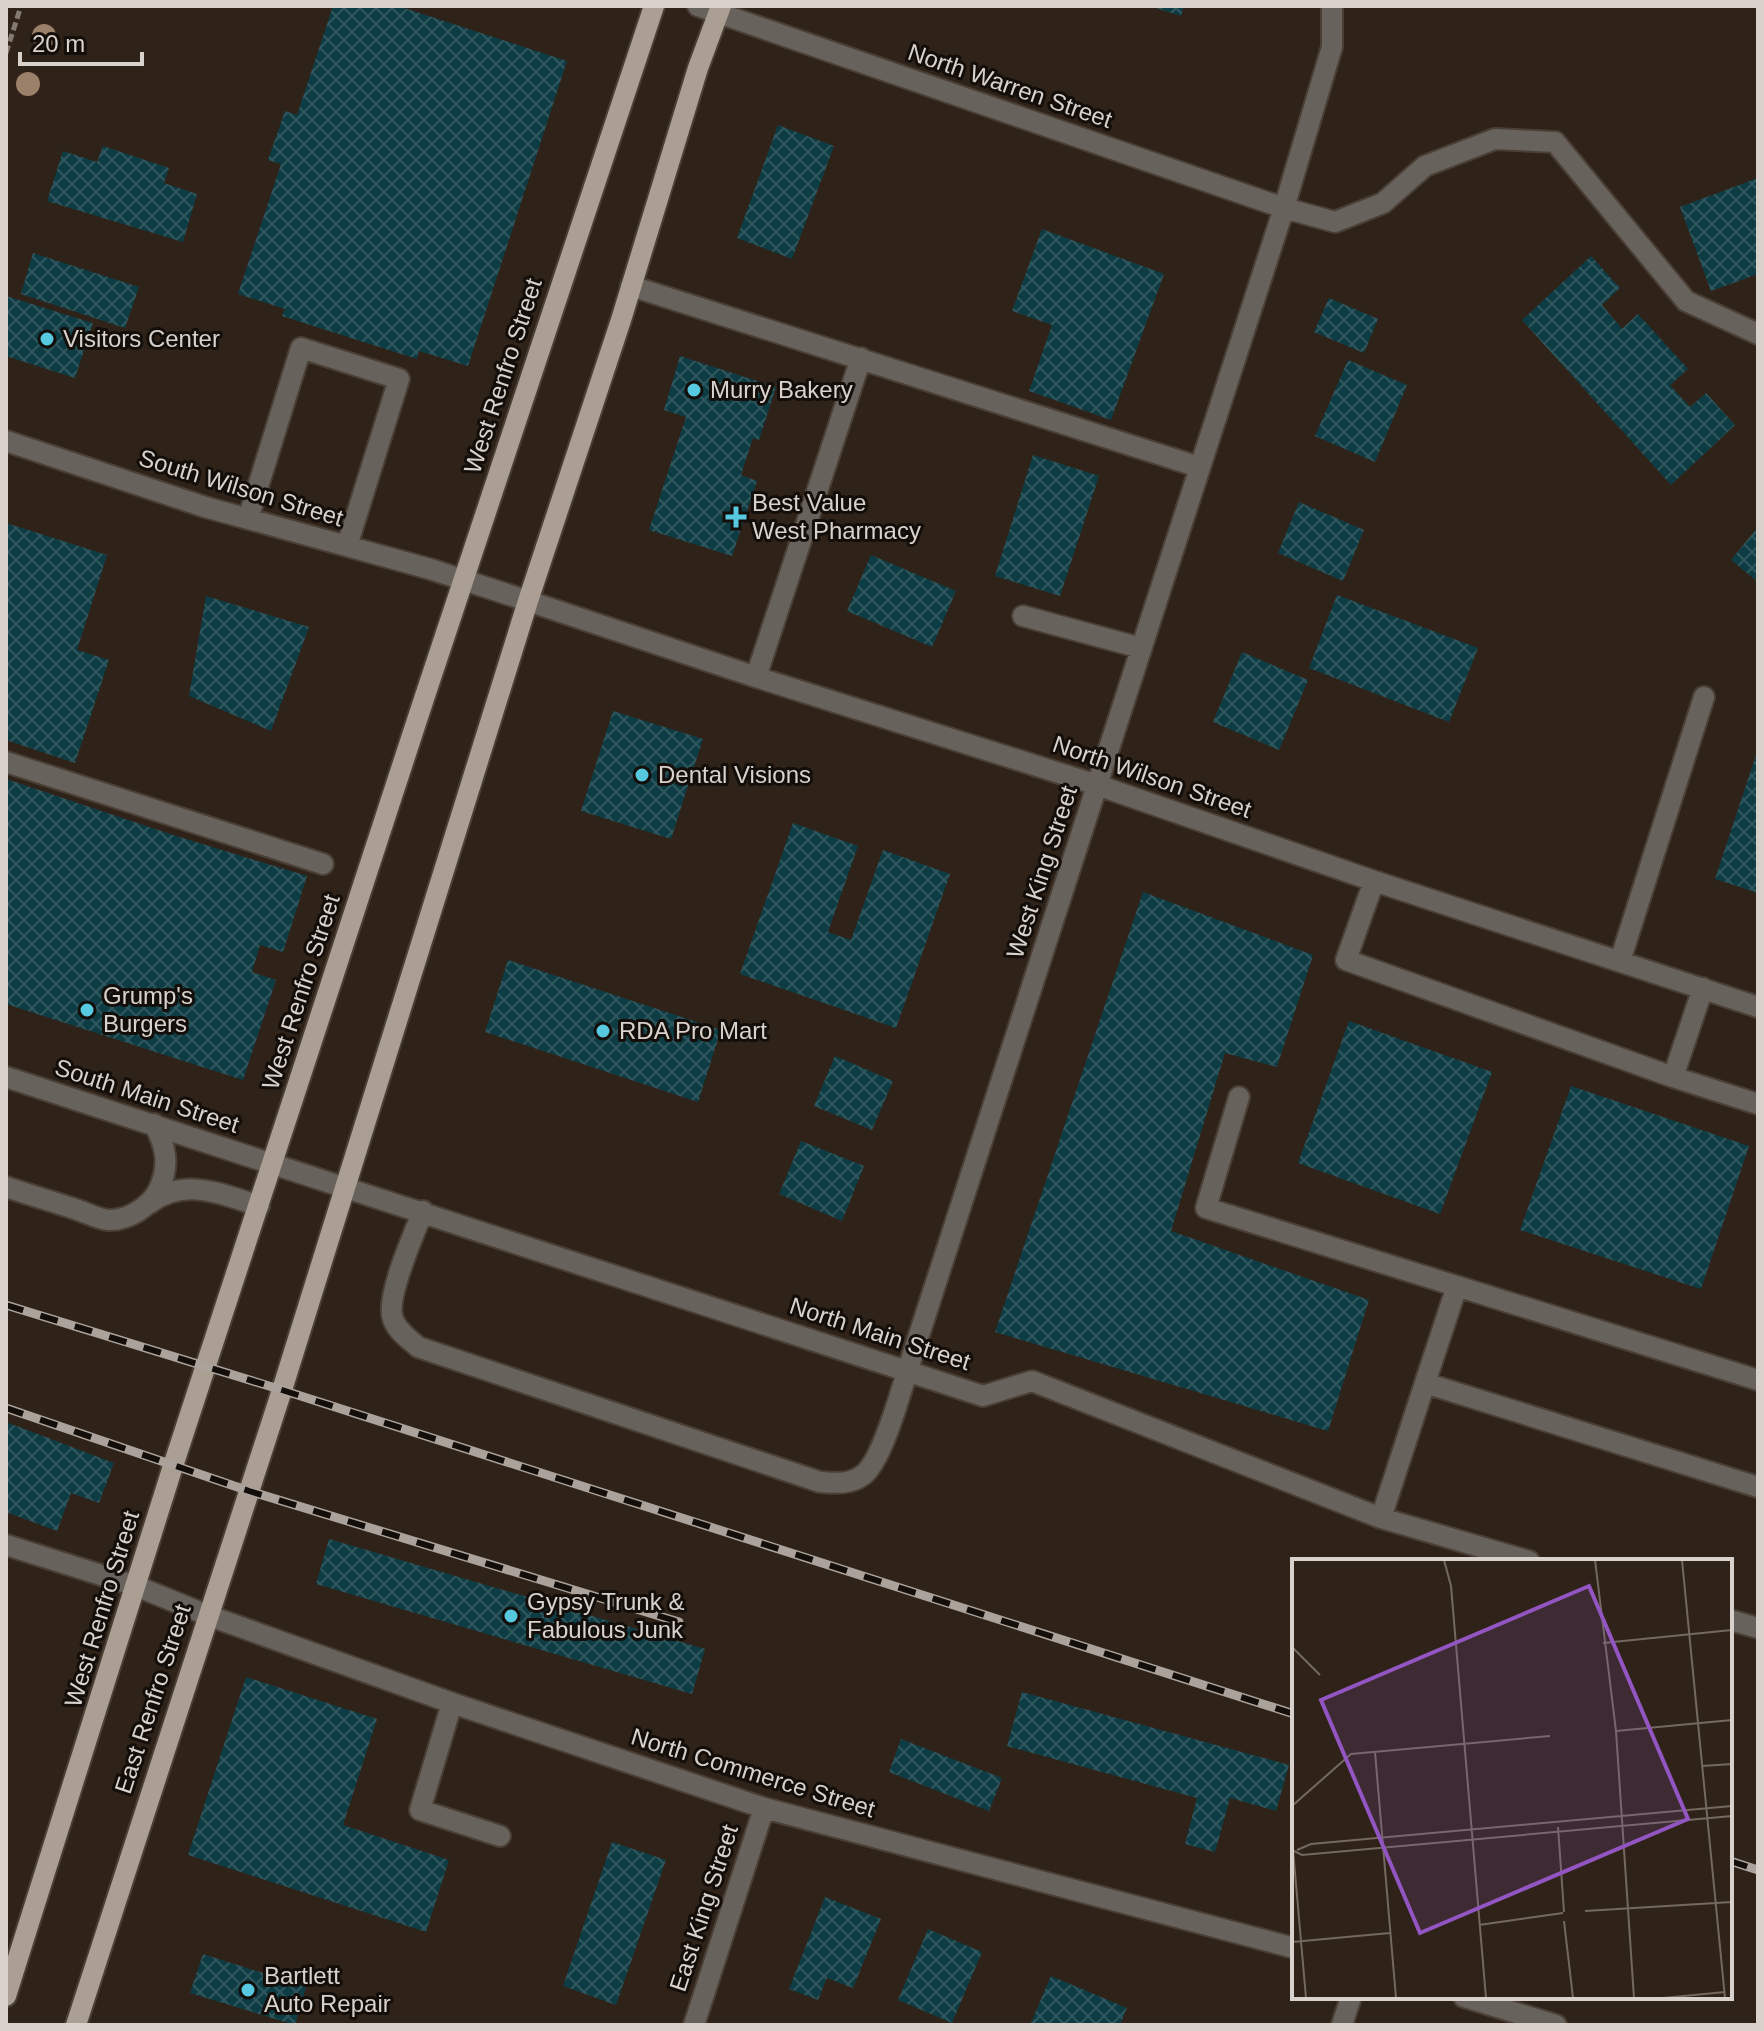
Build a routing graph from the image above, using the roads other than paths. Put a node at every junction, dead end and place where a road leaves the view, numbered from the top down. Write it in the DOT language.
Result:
graph roads {
  1 [pos="654,6"];
  2 [pos="698,6"];
  3 [pos="1332,6"];
  4 [pos="720,9"];
  5 [pos="1284,208"];
  6 [pos="631,286"];
  7 [pos="1758,334"];
  8 [pos="861,358"];
  9 [pos="6,441"];
  10 [pos="1199,467"];
  11 [pos="248,519"];
  12 [pos="347,546"];
  13 [pos="463,580"];
  14 [pos="528,601"];
  15 [pos="1023,616"];
  16 [pos="1141,648"];
  17 [pos="756,677"];
  18 [pos="1704,697"];
  19 [pos="6,762"];
  20 [pos="1097,785"];
  21 [pos="323,864"];
  22 [pos="1374,881"];
  23 [pos="1620,961"];
  24 [pos="1703,988"];
  25 [pos="1758,1007"];
  26 [pos="6,1077"];
  27 [pos="1673,1077"];
  28 [pos="1239,1097"];
  29 [pos="1758,1104"];
  30 [pos="154,1124"];
  31 [pos="272,1165"];
  32 [pos="6,1187"];
  33 [pos="345,1189"];
  34 [pos="259,1206"];
  35 [pos="143,1208"];
  36 [pos="423,1211"];
  37 [pos="1457,1286"];
  38 [pos="908,1369"];
  39 [pos="1758,1380"];
  40 [pos="1425,1383"];
  41 [pos="1758,1487"];
  42 [pos="1381,1518"];
  43 [pos="6,1545"];
  44 [pos="1522,1559"];
  45 [pos="136,1586"];
  46 [pos="207,1615"];
  47 [pos="1732,1621"];
  48 [pos="1758,1628"];
  49 [pos="452,1703"];
  50 [pos="764,1808"];
  51 [pos="500,1836"];
  52 [pos="1292,1947"];
  53 [pos="6,1996"];
  54 [pos="1350,1999"];
  55 [pos="1471,1999"];
  56 [pos="76,2025"];
  57 [pos="694,2025"];
  58 [pos="1342,2025"];
  59 [pos="1556,2025"];
  1 -- 13 [label="main road, West Renfro Street"];
  2 -- 4 [label="street, North Warren Street"];
  3 -- 5 [label="street, West King Street"];
  4 -- 5 [label="street, North Warren Street"];
  4 -- 6 [label="main road"];
  5 -- 7 [label="street, North Warren Street"];
  5 -- 10 [label="street, West King Street"];
  6 -- 8 [label="street"];
  6 -- 14 [label="main road"];
  8 -- 10 [label="street"];
  8 -- 17 [label="street"];
  9 -- 11 [label="street, South Wilson Street"];
  10 -- 16 [label="street, West King Street"];
  11 -- 12 [label="street, South Wilson Street"];
  11 -- 12 [label="street"];
  12 -- 13 [label="street, South Wilson Street"];
  13 -- 14 [label="street, South Wilson Street"];
  13 -- 31 [label="main road, West Renfro Street"];
  14 -- 17 [label="street, North Wilson Street"];
  14 -- 33 [label="main road"];
  15 -- 16 [label="street"];
  16 -- 20 [label="street, West King Street"];
  17 -- 20 [label="street, North Wilson Street"];
  18 -- 23 [label="street"];
  19 -- 21 [label="street"];
  20 -- 22 [label="street, North Wilson Street"];
  20 -- 38 [label="street, West King Street"];
  22 -- 23 [label="street, North Wilson Street"];
  22 -- 27 [label="street"];
  23 -- 24 [label="street, North Wilson Street"];
  24 -- 25 [label="street, North Wilson Street"];
  24 -- 27 [label="street"];
  26 -- 30 [label="street, South Main Street"];
  27 -- 29 [label="street"];
  28 -- 37 [label="street"];
  30 -- 31 [label="street, South Main Street"];
  30 -- 35 [label="street"];
  31 -- 33 [label="street, South Main Street"];
  31 -- 34 [label="main road, West Renfro Street"];
  32 -- 35 [label="street"];
  33 -- 36 [label="street, North Main Street"];
  33 -- 46 [label="main road, East Renfro Street"];
  34 -- 35 [label="street"];
  34 -- 45 [label="main road, West Renfro Street"];
  36 -- 38 [label="street, North Main Street"];
  36 -- 38 [label="street, West King Street"];
  37 -- 39 [label="street"];
  37 -- 40 [label="street"];
  38 -- 42 [label="street, North Main Street"];
  40 -- 41 [label="street"];
  40 -- 42 [label="street"];
  42 -- 44 [label="street, North Main Street"];
  43 -- 45 [label="street, North Commerce Street"];
  45 -- 46 [label="street, North Commerce Street"];
  45 -- 53 [label="main road, West Renfro Street"];
  46 -- 49 [label="street, North Commerce Street"];
  46 -- 56 [label="main road, East Renfro Street"];
  47 -- 48 [label="street"];
  49 -- 50 [label="street, North Commerce Street"];
  49 -- 51 [label="street"];
  50 -- 52 [label="street, North Commerce Street"];
  50 -- 57 [label="street, East King Street"];
  54 -- 58 [label="street"];
  55 -- 59 [label="street"];
}
